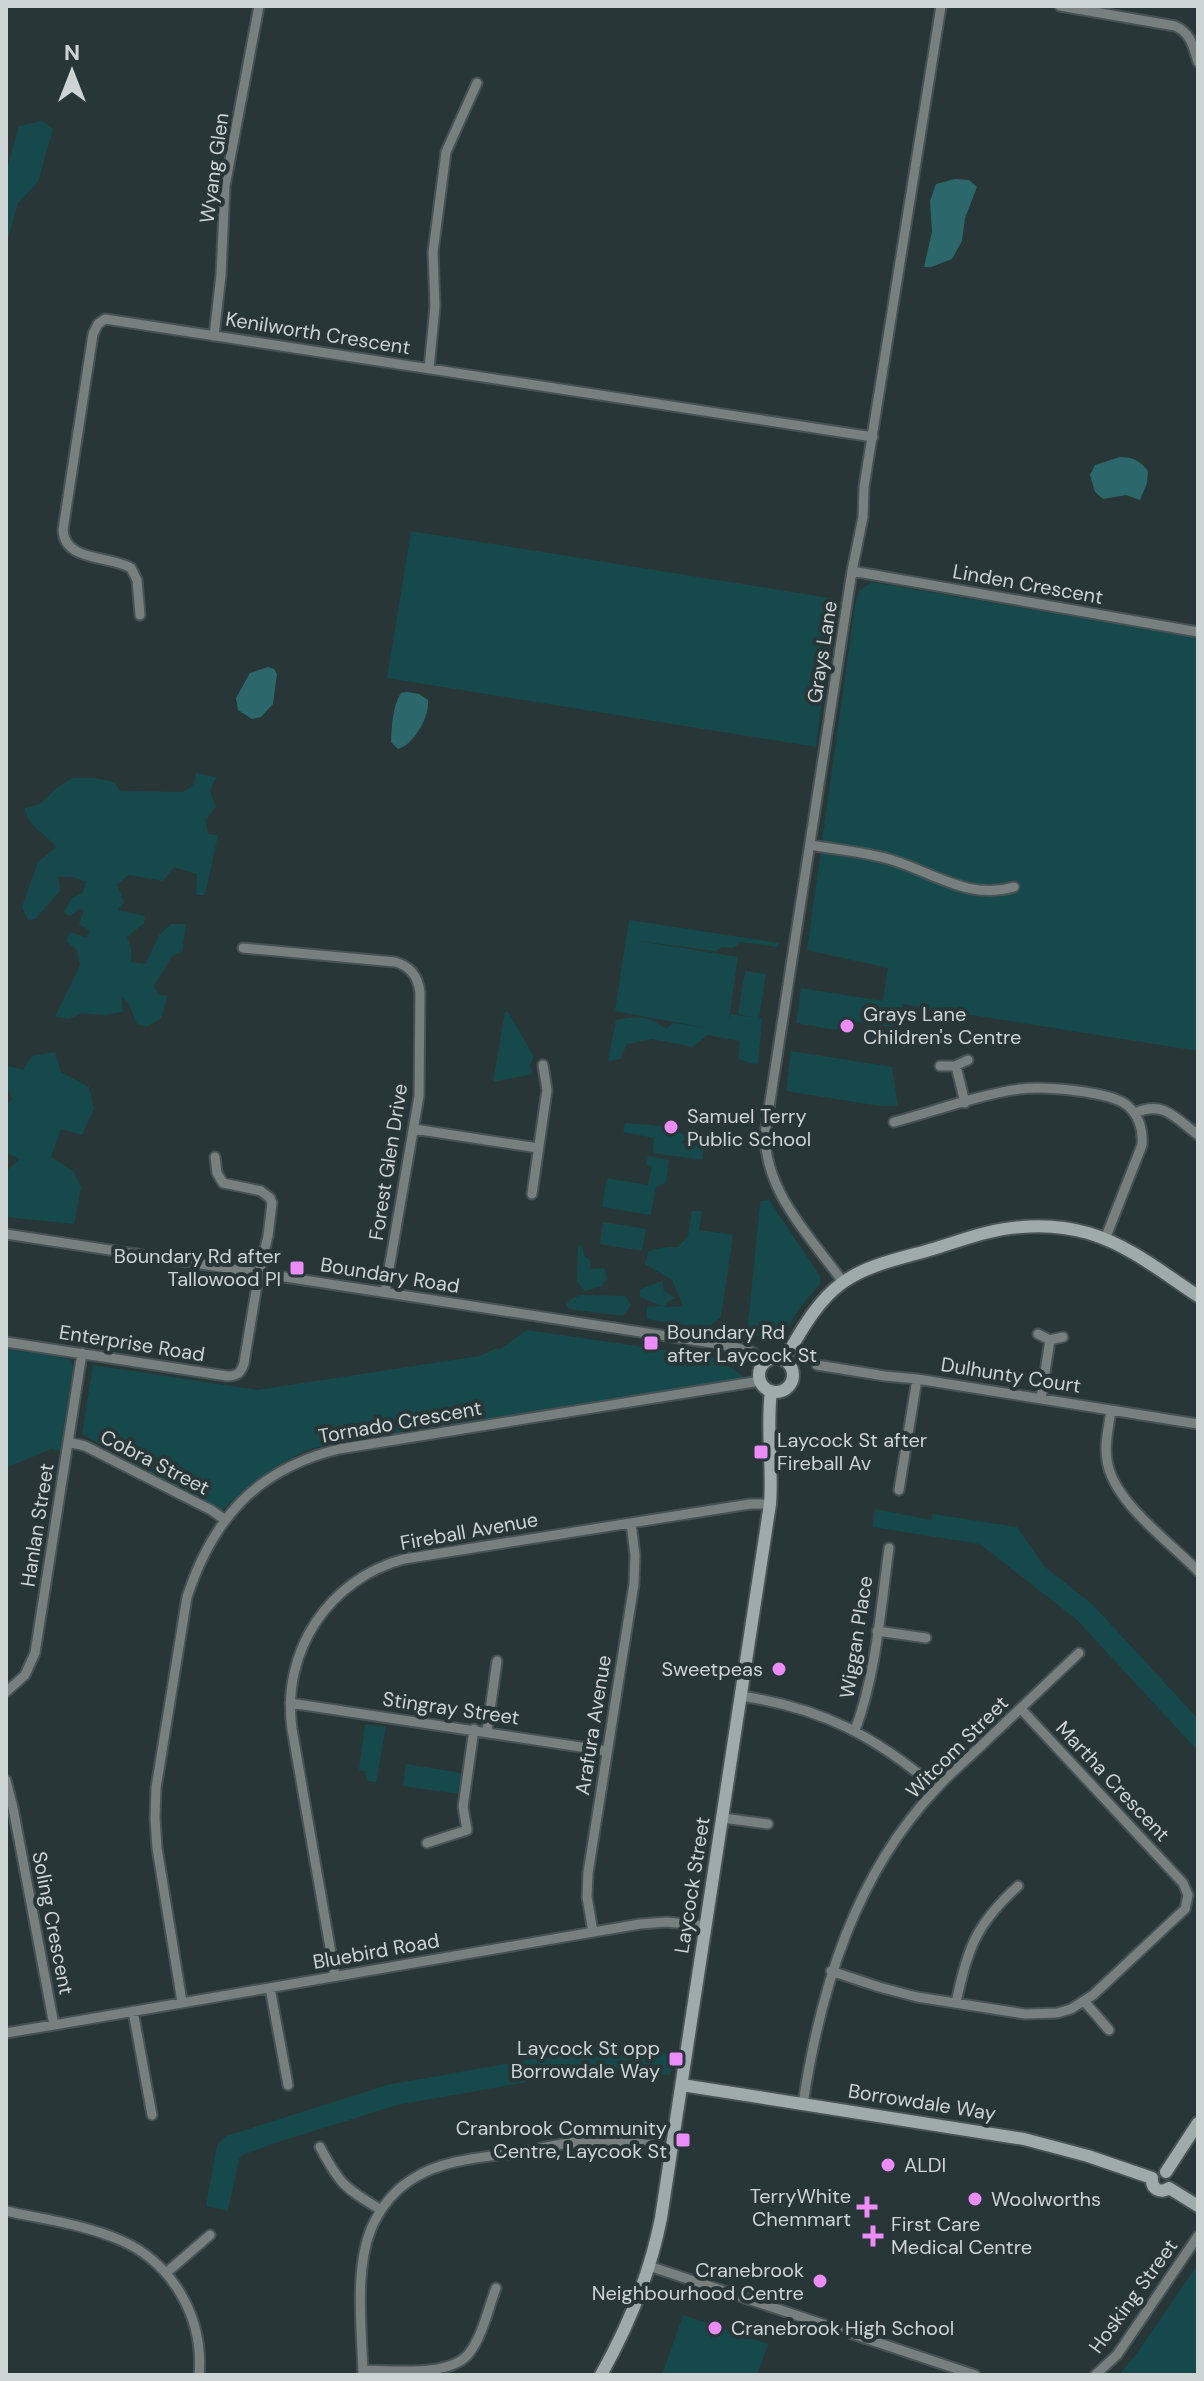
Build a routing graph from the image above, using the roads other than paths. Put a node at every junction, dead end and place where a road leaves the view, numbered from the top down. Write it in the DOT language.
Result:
graph roads {
  1 [pos="259,6"];
  2 [pos="941,6"];
  3 [pos="1060,6"];
  4 [pos="1198,62"];
  5 [pos="477,83"];
  6 [pos="214,336"];
  7 [pos="429,369"];
  8 [pos="873,437"];
  9 [pos="852,571"];
  10 [pos="140,615"];
  11 [pos="1198,632"];
  12 [pos="810,845"];
  13 [pos="1014,887"];
  14 [pos="243,948"];
  15 [pos="968,1060"];
  16 [pos="543,1065"];
  17 [pos="940,1066"];
  18 [pos="956,1066"];
  19 [pos="965,1103"];
  20 [pos="1135,1113"];
  21 [pos="894,1122"];
  22 [pos="414,1129"];
  23 [pos="1198,1135"];
  24 [pos="538,1148"];
  25 [pos="215,1157"];
  26 [pos="532,1194"];
  27 [pos="6,1234"];
  28 [pos="1105,1239"];
  29 [pos="259,1273"];
  30 [pos="843,1282"];
  31 [pos="385,1292"];
  32 [pos="1198,1296"];
  33 [pos="1038,1334"];
  34 [pos="1063,1337"];
  35 [pos="1050,1340"];
  36 [pos="6,1342"];
  37 [pos="82,1353"];
  38 [pos="784,1360"];
  39 [pos="766,1362"];
  40 [pos="817,1365"];
  41 [pos="917,1379"];
  42 [pos="760,1381"];
  43 [pos="771,1391"];
  44 [pos="1041,1398"];
  45 [pos="1111,1410"];
  46 [pos="1198,1424"];
  47 [pos="68,1442"];
  48 [pos="899,1490"];
  49 [pos="770,1504"];
  50 [pos="224,1519"];
  51 [pos="631,1523"];
  52 [pos="889,1548"];
  53 [pos="1198,1571"];
  54 [pos="877,1631"];
  55 [pos="926,1638"];
  56 [pos="1079,1653"];
  57 [pos="497,1661"];
  58 [pos="6,1692"];
  59 [pos="741,1696"];
  60 [pos="290,1703"];
  61 [pos="1021,1709"];
  62 [pos="474,1729"];
  63 [pos="855,1730"];
  64 [pos="487,1731"];
  65 [pos="607,1751"];
  66 [pos="6,1780"];
  67 [pos="936,1788"];
  68 [pos="723,1818"];
  69 [pos="768,1824"];
  70 [pos="427,1843"];
  71 [pos="1018,1886"];
  72 [pos="706,1926"];
  73 [pos="593,1932"];
  74 [pos="831,1971"];
  75 [pos="335,1976"];
  76 [pos="270,1988"];
  77 [pos="1084,2001"];
  78 [pos="182,2002"];
  79 [pos="956,2003"];
  80 [pos="133,2011"];
  81 [pos="54,2025"];
  82 [pos="1109,2030"];
  83 [pos="6,2033"];
  84 [pos="288,2085"];
  85 [pos="682,2085"];
  86 [pos="803,2104"];
  87 [pos="152,2115"];
  88 [pos="1198,2123"];
  89 [pos="320,2147"];
  90 [pos="672,2148"];
  91 [pos="1166,2172"];
  92 [pos="1152,2178"];
  93 [pos="1169,2188"];
  94 [pos="1198,2206"];
  95 [pos="381,2210"];
  96 [pos="6,2211"];
  97 [pos="210,2235"];
  98 [pos="1198,2236"];
  99 [pos="649,2266"];
  100 [pos="166,2273"];
  101 [pos="496,2288"];
  102 [pos="363,2373"];
  103 [pos="199,2375"];
  104 [pos="601,2375"];
  105 [pos="975,2375"];
  106 [pos="1095,2375"];
  1 -- 6 [label="street, Wyang Glen"];
  2 -- 8 [label="street, Grays Lane"];
  3 -- 4 [label="street"];
  5 -- 7 [label="street"];
  6 -- 7 [label="street, Kenilworth Crescent"];
  6 -- 10 [label="street, Kenilworth Crescent"];
  7 -- 8 [label="street, Kenilworth Crescent"];
  8 -- 9 [label="street, Grays Lane"];
  9 -- 11 [label="street, Linden Crescent"];
  9 -- 12 [label="street, Grays Lane"];
  12 -- 13 [label="street"];
  12 -- 30 [label="street, Grays Lane"];
  14 -- 22 [label="street, Forest Glen Drive"];
  15 -- 18 [label="street"];
  16 -- 24 [label="street"];
  17 -- 18 [label="street"];
  18 -- 19 [label="street"];
  19 -- 20 [label="street"];
  19 -- 21 [label="street"];
  20 -- 23 [label="street"];
  20 -- 28 [label="street"];
  22 -- 24 [label="street"];
  22 -- 31 [label="street, Forest Glen Drive"];
  24 -- 26 [label="street"];
  25 -- 29 [label="street"];
  27 -- 29 [label="street, Boundary Road"];
  28 -- 30 [label="street"];
  28 -- 32 [label="street"];
  29 -- 31 [label="street, Boundary Road"];
  29 -- 37 [label="street, Enterprise Road"];
  30 -- 38 [label="street"];
  31 -- 39 [label="street, Boundary Road"];
  33 -- 35 [label="street"];
  34 -- 35 [label="street"];
  35 -- 44 [label="street"];
  36 -- 37 [label="street, Enterprise Road"];
  37 -- 47 [label="street, Hanlan Street"];
  38 -- 39 [label="street"];
  38 -- 43 [label="street"];
  39 -- 42 [label="street"];
  40 -- 41 [label="street, Dulhunty Court"];
  41 -- 44 [label="street, Dulhunty Court"];
  41 -- 48 [label="street"];
  42 -- 43 [label="street"];
  42 -- 50 [label="street, Tornado Crescent"];
  43 -- 49 [label="street, Laycock Street"];
  44 -- 45 [label="street, Dulhunty Court"];
  45 -- 46 [label="street, Dulhunty Court"];
  45 -- 53 [label="street"];
  47 -- 50 [label="street, Cobra Street"];
  47 -- 58 [label="street, Hanlan Street"];
  49 -- 51 [label="street, Fireball Avenue"];
  49 -- 59 [label="street, Laycock Street"];
  50 -- 78 [label="street, Tornado Crescent"];
  51 -- 60 [label="street, Fireball Avenue"];
  51 -- 65 [label="street, Arafura Avenue"];
  52 -- 54 [label="street, Wiggan Place"];
  54 -- 55 [label="street"];
  54 -- 63 [label="street, Wiggan Place"];
  56 -- 61 [label="street, Witcom Street"];
  57 -- 64 [label="street"];
  59 -- 63 [label="street"];
  59 -- 68 [label="street, Laycock Street"];
  60 -- 62 [label="street, Stingray Street"];
  60 -- 75 [label="street, Fireball Avenue"];
  61 -- 67 [label="street, Witcom Street"];
  61 -- 77 [label="street, Martha Crescent"];
  62 -- 64 [label="street, Stingray Street"];
  62 -- 70 [label="street"];
  63 -- 67 [label="street"];
  64 -- 65 [label="street, Stingray Street"];
  65 -- 73 [label="street, Arafura Avenue"];
  66 -- 81 [label="street, Soling Crescent"];
  67 -- 74 [label="street, Witcom Street"];
  68 -- 69 [label="street"];
  68 -- 72 [label="street, Laycock Street"];
  71 -- 79 [label="street"];
  72 -- 73 [label="street, Bluebird Road"];
  72 -- 85 [label="street, Laycock Street"];
  73 -- 75 [label="street, Bluebird Road"];
  74 -- 79 [label="street, Martha Crescent"];
  74 -- 86 [label="street, Witcom Street"];
  75 -- 76 [label="street, Bluebird Road"];
  76 -- 78 [label="street, Bluebird Road"];
  76 -- 84 [label="street"];
  77 -- 79 [label="street, Martha Crescent"];
  77 -- 82 [label="street"];
  78 -- 80 [label="street, Bluebird Road"];
  80 -- 81 [label="street, Bluebird Road"];
  80 -- 87 [label="street"];
  81 -- 83 [label="street, Soling Crescent"];
  85 -- 86 [label="street, Borrowdale Way"];
  85 -- 90 [label="street, Laycock Street"];
  86 -- 92 [label="street, Borrowdale Way"];
  88 -- 91 [label="street"];
  89 -- 95 [label="street"];
  90 -- 95 [label="street"];
  90 -- 99 [label="street, Laycock Street"];
  91 -- 92 [label="street"];
  91 -- 93 [label="street"];
  92 -- 93 [label="street, Borrowdale Way"];
  93 -- 94 [label="street, Borrowdale Way"];
  95 -- 102 [label="street"];
  96 -- 100 [label="street"];
  97 -- 100 [label="street"];
  98 -- 106 [label="street, Hosking Street"];
  99 -- 104 [label="street, Laycock Street"];
  99 -- 105 [label="street"];
  100 -- 103 [label="street"];
  101 -- 102 [label="street"];
}
